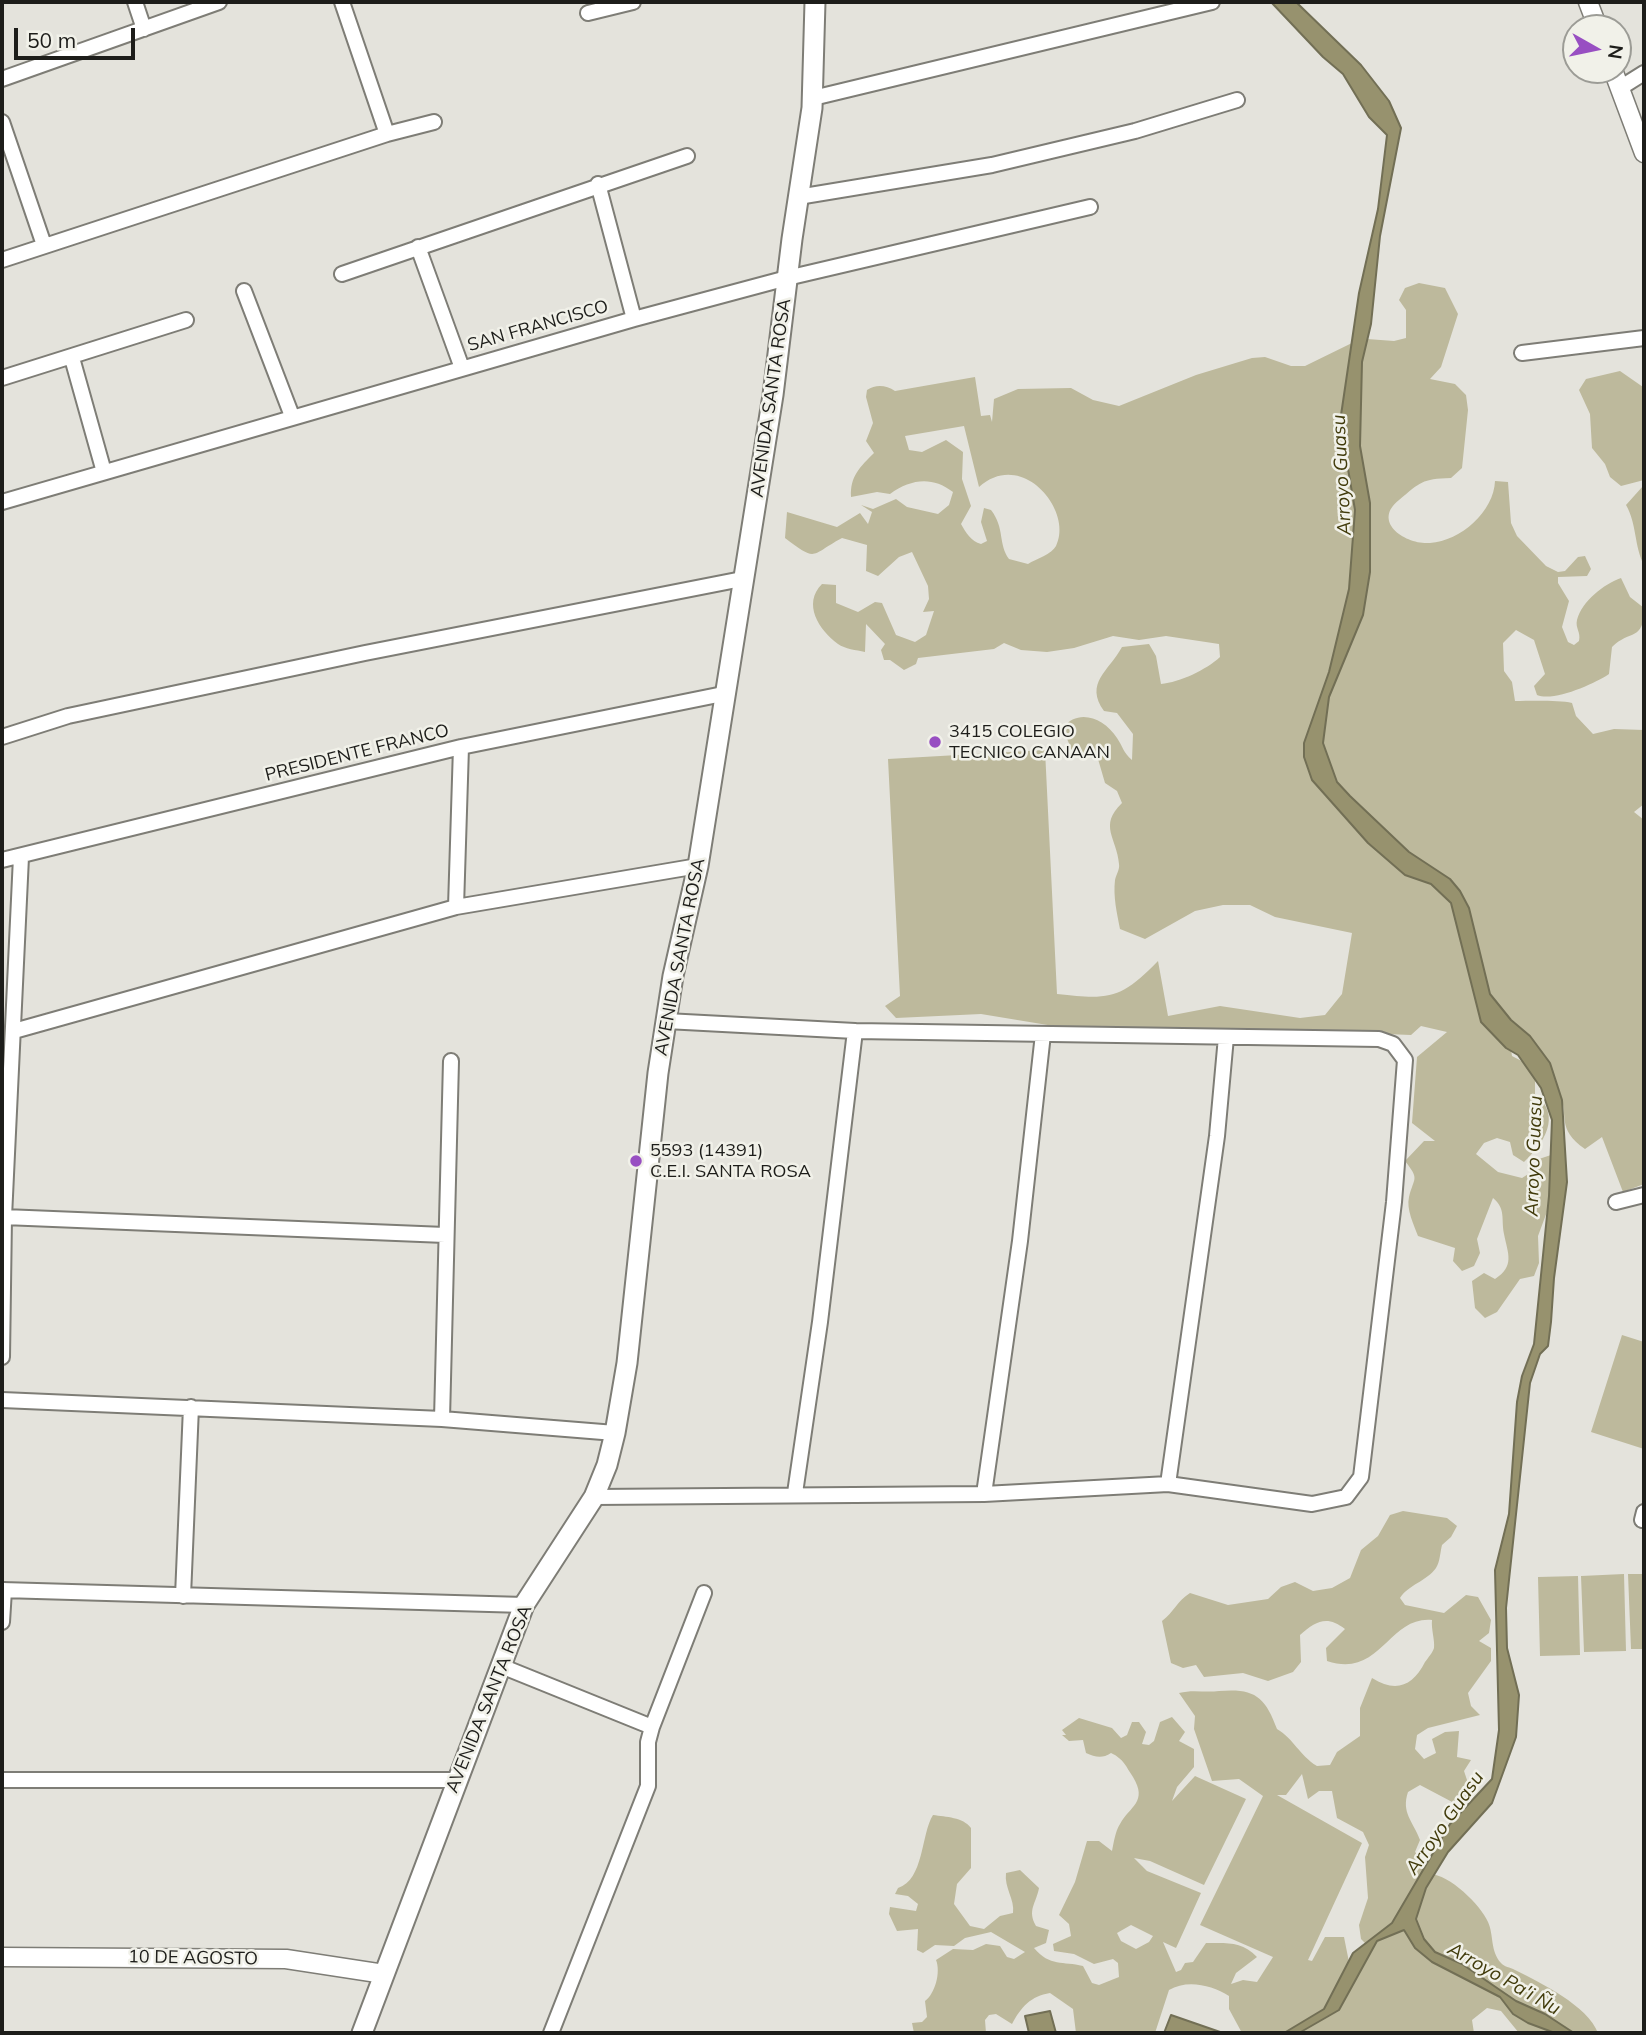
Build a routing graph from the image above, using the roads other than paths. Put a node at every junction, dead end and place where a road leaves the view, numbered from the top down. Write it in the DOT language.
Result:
graph roads {
  1 [pos="135,2"];
  2 [pos="219,2"];
  3 [pos="342,2"];
  4 [pos="633,2"];
  5 [pos="815,2"];
  6 [pos="1212,2"];
  7 [pos="588,13"];
  8 [pos="144,29"];
  9 [pos="1644,73"];
  10 [pos="2,79"];
  11 [pos="1619,84"];
  12 [pos="1620,88"];
  13 [pos="813,98"];
  14 [pos="1237,100"];
  15 [pos="434,121"];
  16 [pos="2,122"];
  17 [pos="387,134"];
  18 [pos="1644,153"];
  19 [pos="687,156"];
  20 [pos="598,184"];
  21 [pos="798,197"];
  22 [pos="1090,207"];
  23 [pos="44,245"];
  24 [pos="418,247"];
  25 [pos="2,260"];
  26 [pos="342,274"];
  27 [pos="787,278"];
  28 [pos="244,291"];
  29 [pos="634,319"];
  30 [pos="186,320"];
  31 [pos="1644,338"];
  32 [pos="1522,353"];
  33 [pos="72,358"];
  34 [pos="462,368"];
  35 [pos="2,378"];
  36 [pos="292,416"];
  37 [pos="104,472"];
  38 [pos="2,502"];
  39 [pos="742,579"];
  40 [pos="723,694"];
  41 [pos="2,737"];
  42 [pos="461,747"];
  43 [pos="21,857"];
  44 [pos="2,860"];
  45 [pos="698,866"];
  46 [pos="456,908"];
  47 [pos="666,1021"];
  48 [pos="14,1031"];
  49 [pos="855,1031"];
  50 [pos="1043,1034"];
  51 [pos="1226,1037"];
  52 [pos="451,1061"];
  53 [pos="1644,1195"];
  54 [pos="1616,1202"];
  55 [pos="4,1217"];
  56 [pos="445,1235"];
  57 [pos="2,1357"];
  58 [pos="2,1400"];
  59 [pos="191,1407"];
  60 [pos="442,1419"];
  61 [pos="615,1433"];
  62 [pos="1168,1484"];
  63 [pos="795,1493"];
  64 [pos="984,1494"];
  65 [pos="594,1497"];
  66 [pos="3,1590"];
  67 [pos="704,1593"];
  68 [pos="183,1596"];
  69 [pos="524,1605"];
  70 [pos="2,1622"];
  71 [pos="501,1666"];
  72 [pos="652,1727"];
  73 [pos="2,1780"];
  74 [pos="456,1780"];
  75 [pos="2,1957"];
  76 [pos="384,1974"];
  77 [pos="362,2033"];
  78 [pos="551,2033"];
  1 -- 8 [label="street"];
  2 -- 8 [label="street"];
  3 -- 17 [label="street"];
  4 -- 7 [label="street"];
  5 -- 13 [label="main road, AVENIDA SANTA ROSA"];
  6 -- 13 [label="street"];
  8 -- 10 [label="street"];
  9 -- 12 [label="street"];
  11 -- 12 [label="street"];
  12 -- 18 [label="street"];
  13 -- 21 [label="main road, AVENIDA SANTA ROSA"];
  14 -- 21 [label="street"];
  15 -- 17 [label="street"];
  16 -- 23 [label="street"];
  17 -- 23 [label="street"];
  19 -- 20 [label="street"];
  20 -- 24 [label="street"];
  20 -- 29 [label="street"];
  21 -- 27 [label="main road, AVENIDA SANTA ROSA"];
  22 -- 27 [label="street, SAN FRANCISCO"];
  23 -- 25 [label="street"];
  24 -- 26 [label="street"];
  24 -- 34 [label="street"];
  27 -- 29 [label="street, SAN FRANCISCO"];
  27 -- 39 [label="main road, AVENIDA SANTA ROSA"];
  28 -- 36 [label="street"];
  29 -- 34 [label="street, SAN FRANCISCO"];
  30 -- 33 [label="street"];
  31 -- 32 [label="street"];
  33 -- 35 [label="street"];
  33 -- 37 [label="street"];
  34 -- 36 [label="street, SAN FRANCISCO"];
  36 -- 37 [label="street, SAN FRANCISCO"];
  37 -- 38 [label="street, SAN FRANCISCO"];
  39 -- 40 [label="main road, AVENIDA SANTA ROSA"];
  39 -- 41 [label="street"];
  40 -- 42 [label="street, PRESIDENTE FRANCO"];
  40 -- 45 [label="main road, AVENIDA SANTA ROSA"];
  42 -- 43 [label="street, PRESIDENTE FRANCO"];
  42 -- 46 [label="street"];
  43 -- 44 [label="street, PRESIDENTE FRANCO"];
  43 -- 48 [label="street"];
  45 -- 46 [label="street"];
  45 -- 47 [label="main road, AVENIDA SANTA ROSA"];
  46 -- 48 [label="street"];
  47 -- 49 [label="street"];
  47 -- 61 [label="main road, AVENIDA SANTA ROSA"];
  48 -- 55 [label="street"];
  49 -- 50 [label="street"];
  49 -- 63 [label="street"];
  50 -- 51 [label="street"];
  50 -- 64 [label="street"];
  51 -- 62 [label="street"];
  51 -- 62 [label="street"];
  52 -- 56 [label="street"];
  53 -- 54 [label="street"];
  55 -- 56 [label="street"];
  55 -- 57 [label="street"];
  56 -- 60 [label="street"];
  58 -- 59 [label="street"];
  59 -- 60 [label="street"];
  59 -- 68 [label="street"];
  60 -- 61 [label="street"];
  61 -- 65 [label="main road, AVENIDA SANTA ROSA"];
  62 -- 64 [label="street"];
  63 -- 64 [label="street"];
  63 -- 65 [label="street"];
  65 -- 69 [label="main road, AVENIDA SANTA ROSA"];
  66 -- 68 [label="street"];
  66 -- 70 [label="street"];
  67 -- 72 [label="street"];
  68 -- 69 [label="street"];
  69 -- 71 [label="main road, AVENIDA SANTA ROSA"];
  71 -- 72 [label="street"];
  71 -- 74 [label="main road, AVENIDA SANTA ROSA"];
  72 -- 78 [label="street"];
  73 -- 74 [label="street"];
  74 -- 76 [label="main road, AVENIDA SANTA ROSA"];
  75 -- 76 [label="street, 10 DE AGOSTO"];
  76 -- 77 [label="main road, AVENIDA SANTA ROSA"];
}
